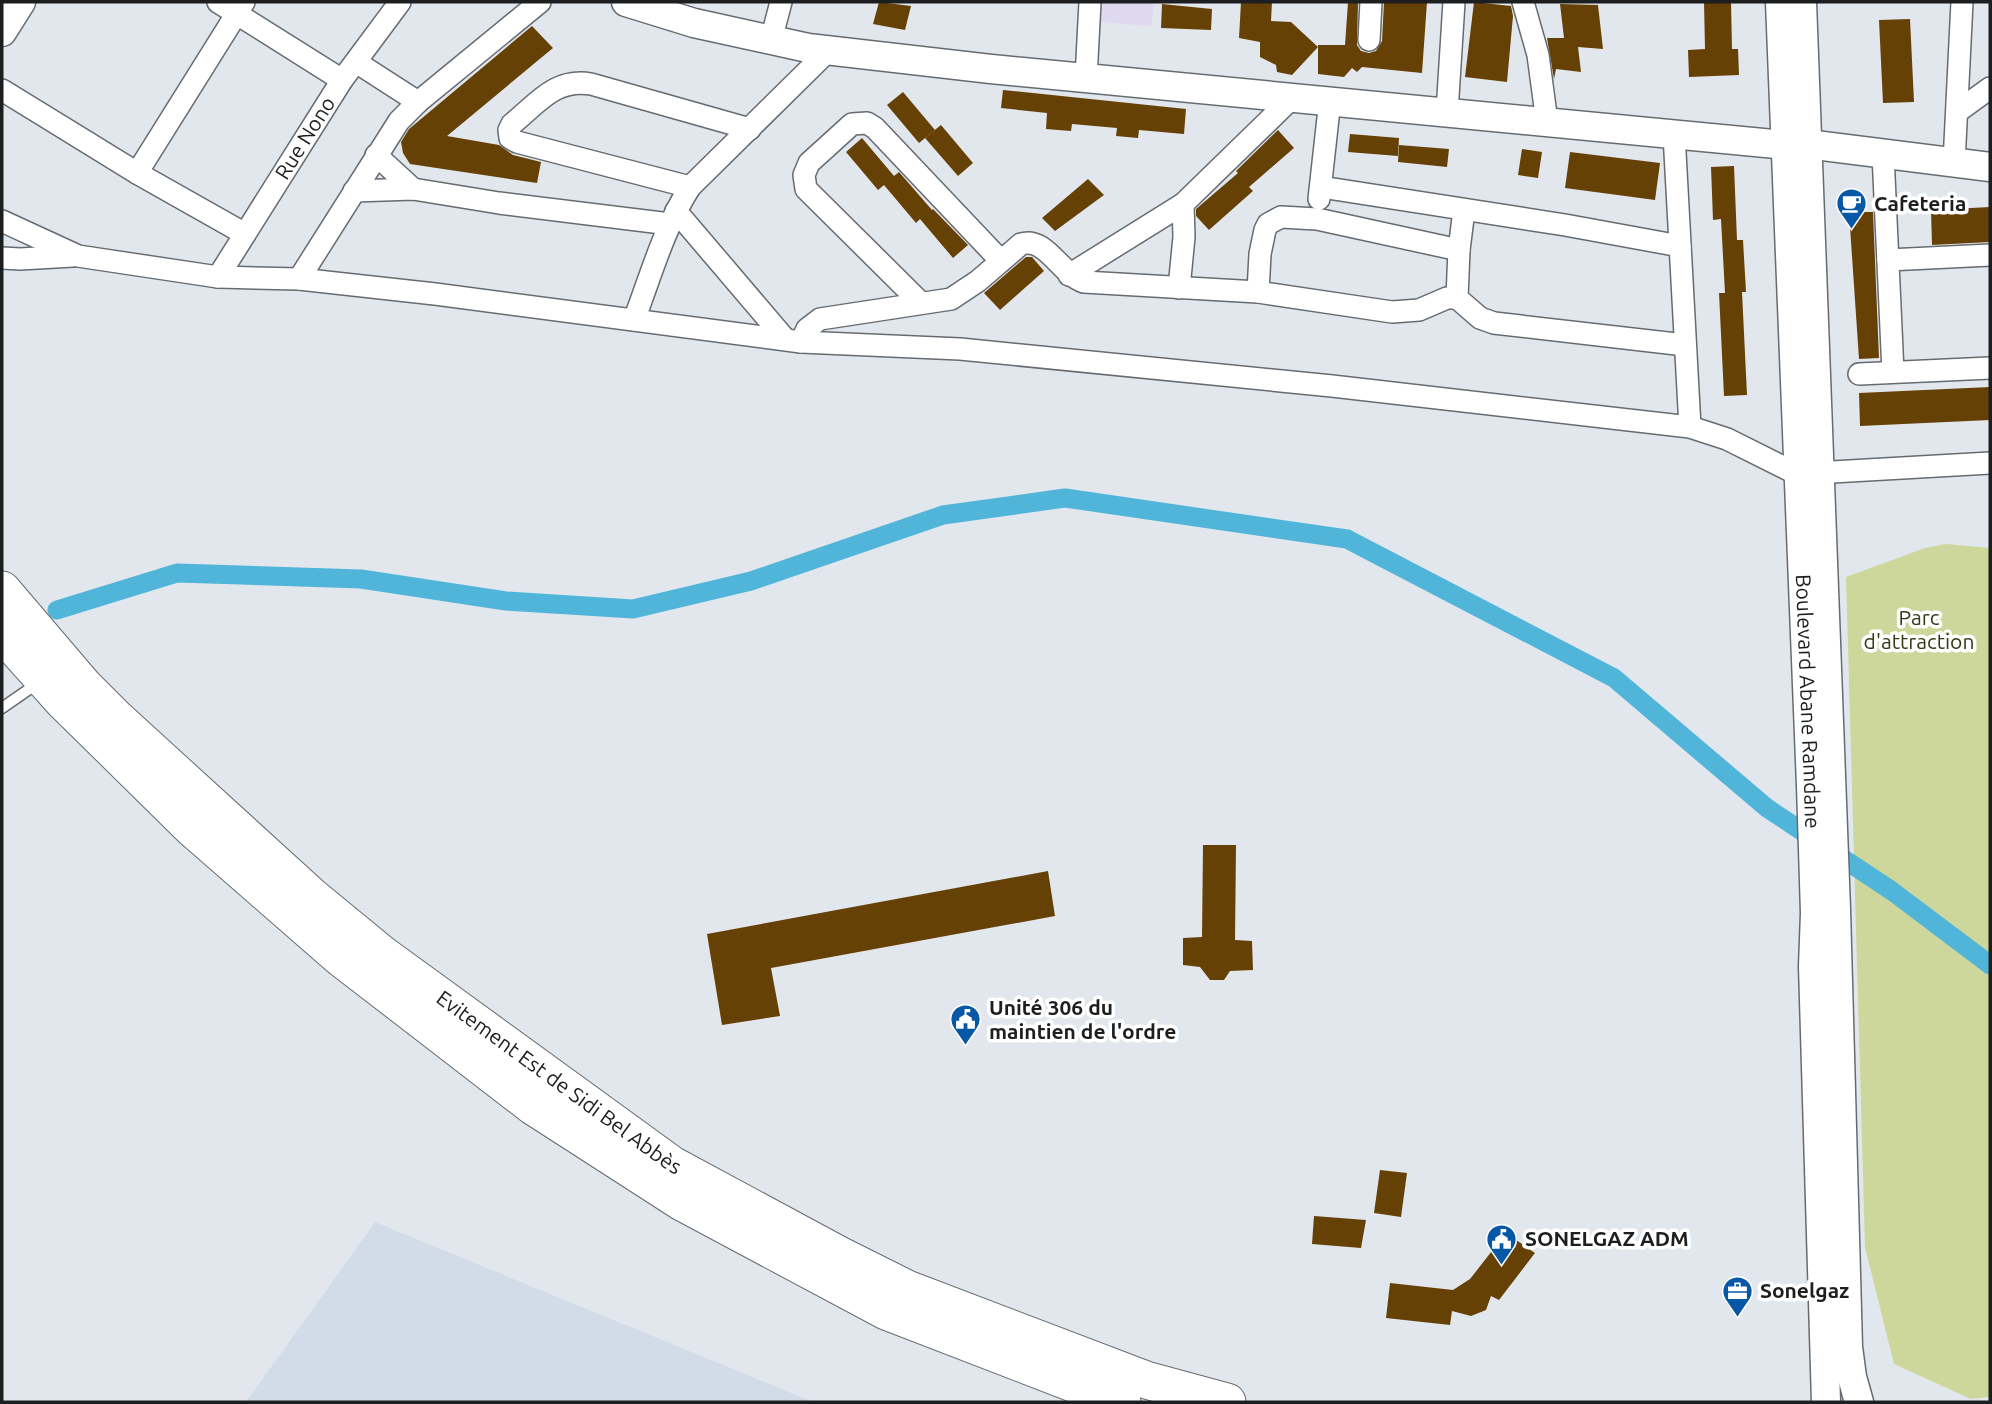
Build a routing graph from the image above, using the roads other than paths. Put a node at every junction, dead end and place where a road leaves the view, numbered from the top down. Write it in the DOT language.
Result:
graph roads {
  1 [pos="21,2"];
  2 [pos="218,2"];
  3 [pos="400,2"];
  4 [pos="540,2"];
  5 [pos="626,2"];
  6 [pos="781,2"];
  7 [pos="1090,2"];
  8 [pos="1371,2"];
  9 [pos="1454,2"];
  10 [pos="1523,2"];
  11 [pos="1780,2"];
  12 [pos="1802,2"];
  13 [pos="1963,3"];
  14 [pos="240,7"];
  15 [pos="2,32"];
  16 [pos="771,40"];
  17 [pos="1369,40"];
  18 [pos="828,51"];
  19 [pos="356,62"];
  20 [pos="1086,78"];
  21 [pos="342,80"];
  22 [pos="1990,88"];
  23 [pos="2,90"];
  24 [pos="1292,98"];
  25 [pos="1330,100"];
  26 [pos="418,102"];
  27 [pos="1956,112"];
  28 [pos="1447,113"];
  29 [pos="1547,122"];
  30 [pos="750,129"];
  31 [pos="1674,134"];
  32 [pos="1796,145"];
  33 [pos="1883,154"];
  34 [pos="376,155"];
  35 [pos="1954,163"];
  36 [pos="1990,167"];
  37 [pos="137,173"];
  38 [pos="690,187"];
  39 [pos="1321,187"];
  40 [pos="413,190"];
  41 [pos="354,191"];
  42 [pos="1183,204"];
  43 [pos="1464,210"];
  44 [pos="673,217"];
  45 [pos="1317,219"];
  46 [pos="2,221"];
  47 [pos="245,234"];
  48 [pos="1680,246"];
  49 [pos="1459,250"];
  50 [pos="78,256"];
  51 [pos="1990,256"];
  52 [pos="2,258"];
  53 [pos="1888,260"];
  54 [pos="1001,261"];
  55 [pos="1069,275"];
  56 [pos="218,276"];
  57 [pos="299,279"];
  58 [pos="1179,288"];
  59 [pos="1258,292"];
  60 [pos="1457,298"];
  61 [pos="921,303"];
  62 [pos="634,320"];
  63 [pos="793,341"];
  64 [pos="1685,345"];
  65 [pos="1990,368"];
  66 [pos="1893,372"];
  67 [pos="1859,374"];
  68 [pos="1690,427"];
  69 [pos="1990,463"];
  70 [pos="1808,473"];
  71 [pos="2,590"];
  72 [pos="2,633"];
  73 [pos="43,679"];
  74 [pos="2,708"];
  75 [pos="1825,911"];
  76 [pos="1134,1391"];
  77 [pos="1205,1400"];
  78 [pos="1826,1402"];
  79 [pos="1859,1402"];
  1 -- 15 [label="main road"];
  2 -- 14 [label="street"];
  3 -- 19 [label="street, Rue Nono"];
  4 -- 26 [label="street"];
  5 -- 16 [label="main road"];
  6 -- 16 [label="street"];
  7 -- 20 [label="street"];
  8 -- 17 [label="street"];
  9 -- 28 [label="street"];
  10 -- 29 [label="street"];
  11 -- 32 [label="main road, Boulevard Abane Ramdane"];
  12 -- 32 [label="main road, Boulevard Abane Ramdane"];
  13 -- 27 [label="street"];
  14 -- 21 [label="street"];
  14 -- 37 [label="street"];
  16 -- 18 [label="main road"];
  18 -- 20 [label="main road"];
  18 -- 30 [label="street"];
  19 -- 21 [label="street, Rue Nono"];
  19 -- 26 [label="street"];
  20 -- 24 [label="main road"];
  21 -- 47 [label="street, Rue Nono"];
  22 -- 27 [label="street"];
  23 -- 37 [label="street"];
  24 -- 25 [label="main road"];
  24 -- 42 [label="street"];
  25 -- 28 [label="main road"];
  25 -- 39 [label="street"];
  26 -- 34 [label="street"];
  27 -- 35 [label="street"];
  28 -- 29 [label="main road"];
  29 -- 31 [label="main road"];
  30 -- 38 [label="street"];
  30 -- 38 [label="street"];
  31 -- 32 [label="main road"];
  31 -- 48 [label="street"];
  32 -- 33 [label="main road"];
  32 -- 70 [label="main road, Boulevard Abane Ramdane"];
  33 -- 35 [label="main road"];
  33 -- 53 [label="street"];
  34 -- 40 [label="street"];
  34 -- 41 [label="street"];
  35 -- 36 [label="main road"];
  37 -- 47 [label="street"];
  38 -- 44 [label="street"];
  39 -- 43 [label="street"];
  39 -- 45 [label="street"];
  40 -- 41 [label="street"];
  40 -- 44 [label="street"];
  41 -- 57 [label="street"];
  42 -- 55 [label="street"];
  42 -- 58 [label="street"];
  43 -- 48 [label="street"];
  43 -- 49 [label="street"];
  44 -- 62 [label="street"];
  44 -- 63 [label="street"];
  45 -- 49 [label="street"];
  45 -- 59 [label="street"];
  46 -- 50 [label="street"];
  47 -- 56 [label="street, Rue Nono"];
  48 -- 64 [label="street"];
  49 -- 60 [label="street"];
  50 -- 52 [label="street"];
  50 -- 56 [label="street"];
  51 -- 53 [label="street"];
  53 -- 66 [label="street"];
  54 -- 55 [label="street"];
  54 -- 61 [label="street"];
  54 -- 61 [label="street"];
  55 -- 58 [label="street"];
  56 -- 57 [label="street"];
  57 -- 62 [label="street"];
  58 -- 59 [label="street"];
  59 -- 60 [label="street"];
  60 -- 64 [label="street"];
  61 -- 63 [label="street"];
  62 -- 63 [label="street"];
  63 -- 68 [label="street"];
  64 -- 68 [label="street"];
  65 -- 66 [label="street"];
  66 -- 67 [label="street"];
  68 -- 70 [label="street"];
  69 -- 70 [label="street"];
  70 -- 75 [label="main road, Boulevard Abane Ramdane"];
  71 -- 76 [label="highway, Evitement Est de Sidi Bel Abbès"];
  72 -- 73 [label="highway, Evitement Est de Sidi Bel Abbès"];
  73 -- 74 [label="lane"];
  73 -- 76 [label="highway, Evitement Est de Sidi Bel Abbès"];
  75 -- 78 [label="main road, Boulevard Abane Ramdane"];
  75 -- 79 [label="main road, Boulevard Abane Ramdane"];
  76 -- 77 [label="highway, Evitement Est de Sidi Bel Abbès"];
}
